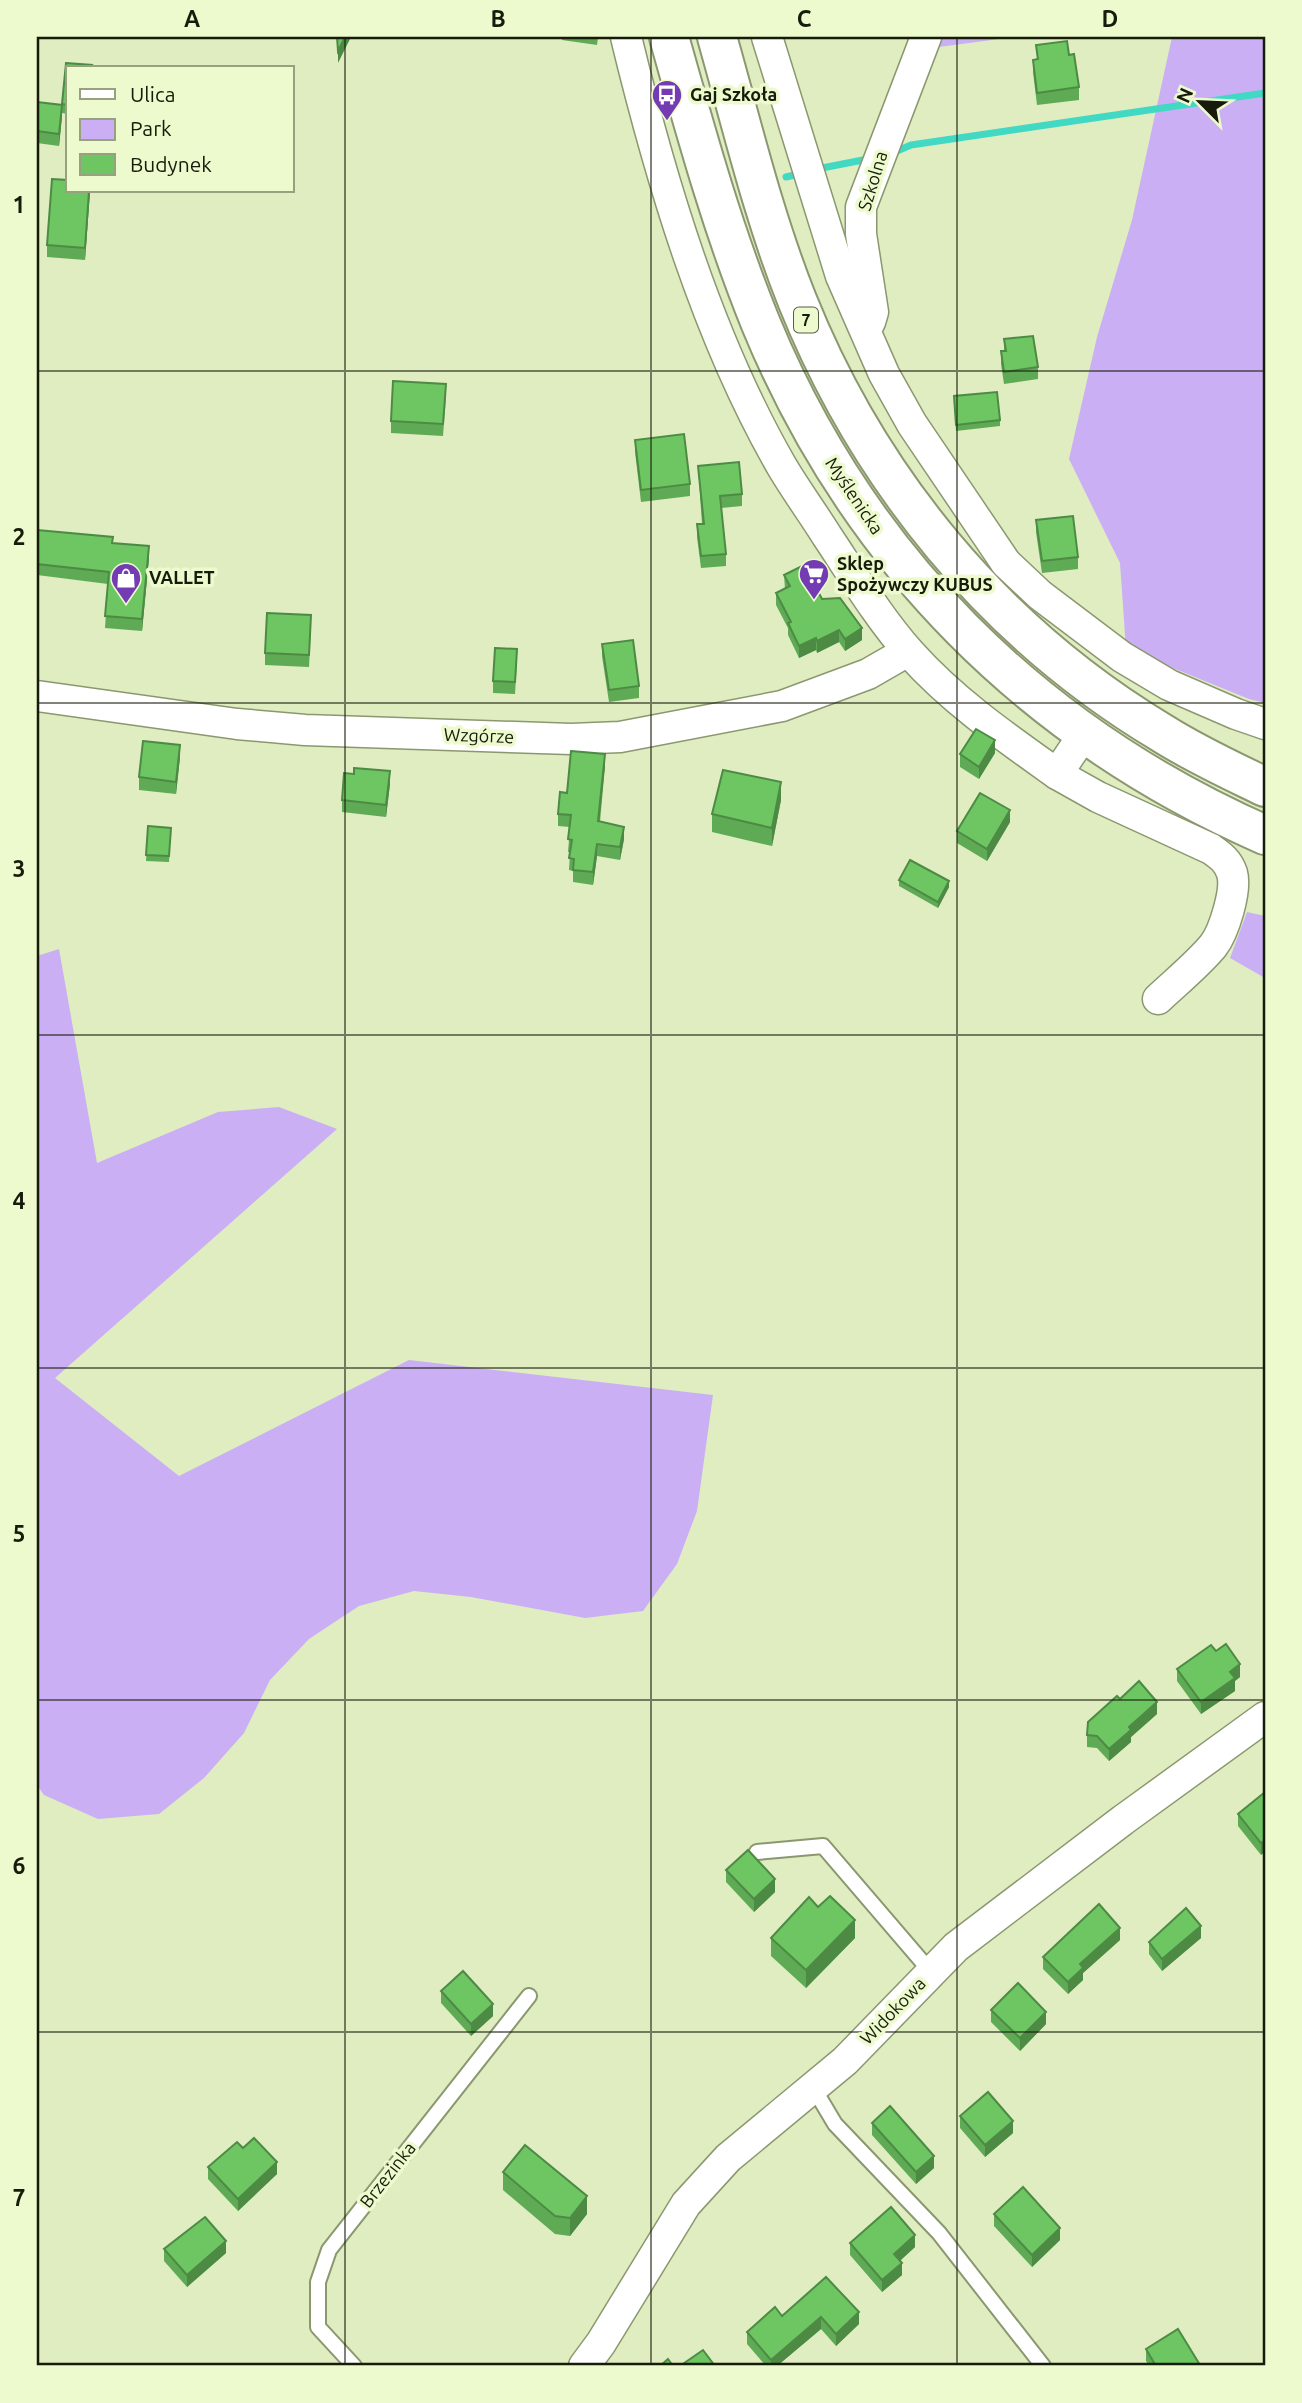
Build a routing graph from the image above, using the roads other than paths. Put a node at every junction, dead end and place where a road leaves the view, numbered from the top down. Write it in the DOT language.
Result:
graph roads {
  1 [pos="626,37"];
  2 [pos="669,37"];
  3 [pos="718,37"];
  4 [pos="767,37"];
  5 [pos="926,37"];
  6 [pos="864,327"];
  7 [pos="873,526"];
  8 [pos="841,557"];
  9 [pos="908,651"];
  10 [pos="37,696"];
  11 [pos="1265,724"];
  12 [pos="1084,734"];
  13 [pos="1058,774"];
  14 [pos="1265,787"];
  15 [pos="1265,835"];
  16 [pos="1158,999"];
  17 [pos="1265,1717"];
  18 [pos="757,1852"];
  19 [pos="931,1972"];
  20 [pos="528,1996"];
  21 [pos="813,2087"];
  22 [pos="354,2366"];
  23 [pos="583,2366"];
  24 [pos="1043,2366"];
  1 -- 8 [label="street"];
  2 -- 7 [label="highway, Myślenicka"];
  3 -- 14 [label="highway, 7"];
  4 -- 6 [label="street"];
  5 -- 6 [label="street, Szkolna"];
  6 -- 11 [label="street"];
  7 -- 8 [label="street"];
  7 -- 12 [label="highway, Myślenicka"];
  8 -- 9 [label="street"];
  9 -- 10 [label="street, Wzgórze"];
  9 -- 13 [label="street"];
  12 -- 13 [label="street"];
  12 -- 15 [label="highway, Myślenicka"];
  13 -- 16 [label="street"];
  17 -- 19 [label="street, Widokowa"];
  18 -- 19 [label="lane"];
  19 -- 21 [label="street, Widokowa"];
  20 -- 22 [label="lane, Brzezinka"];
  21 -- 23 [label="street, Widokowa"];
  21 -- 24 [label="lane"];
}
